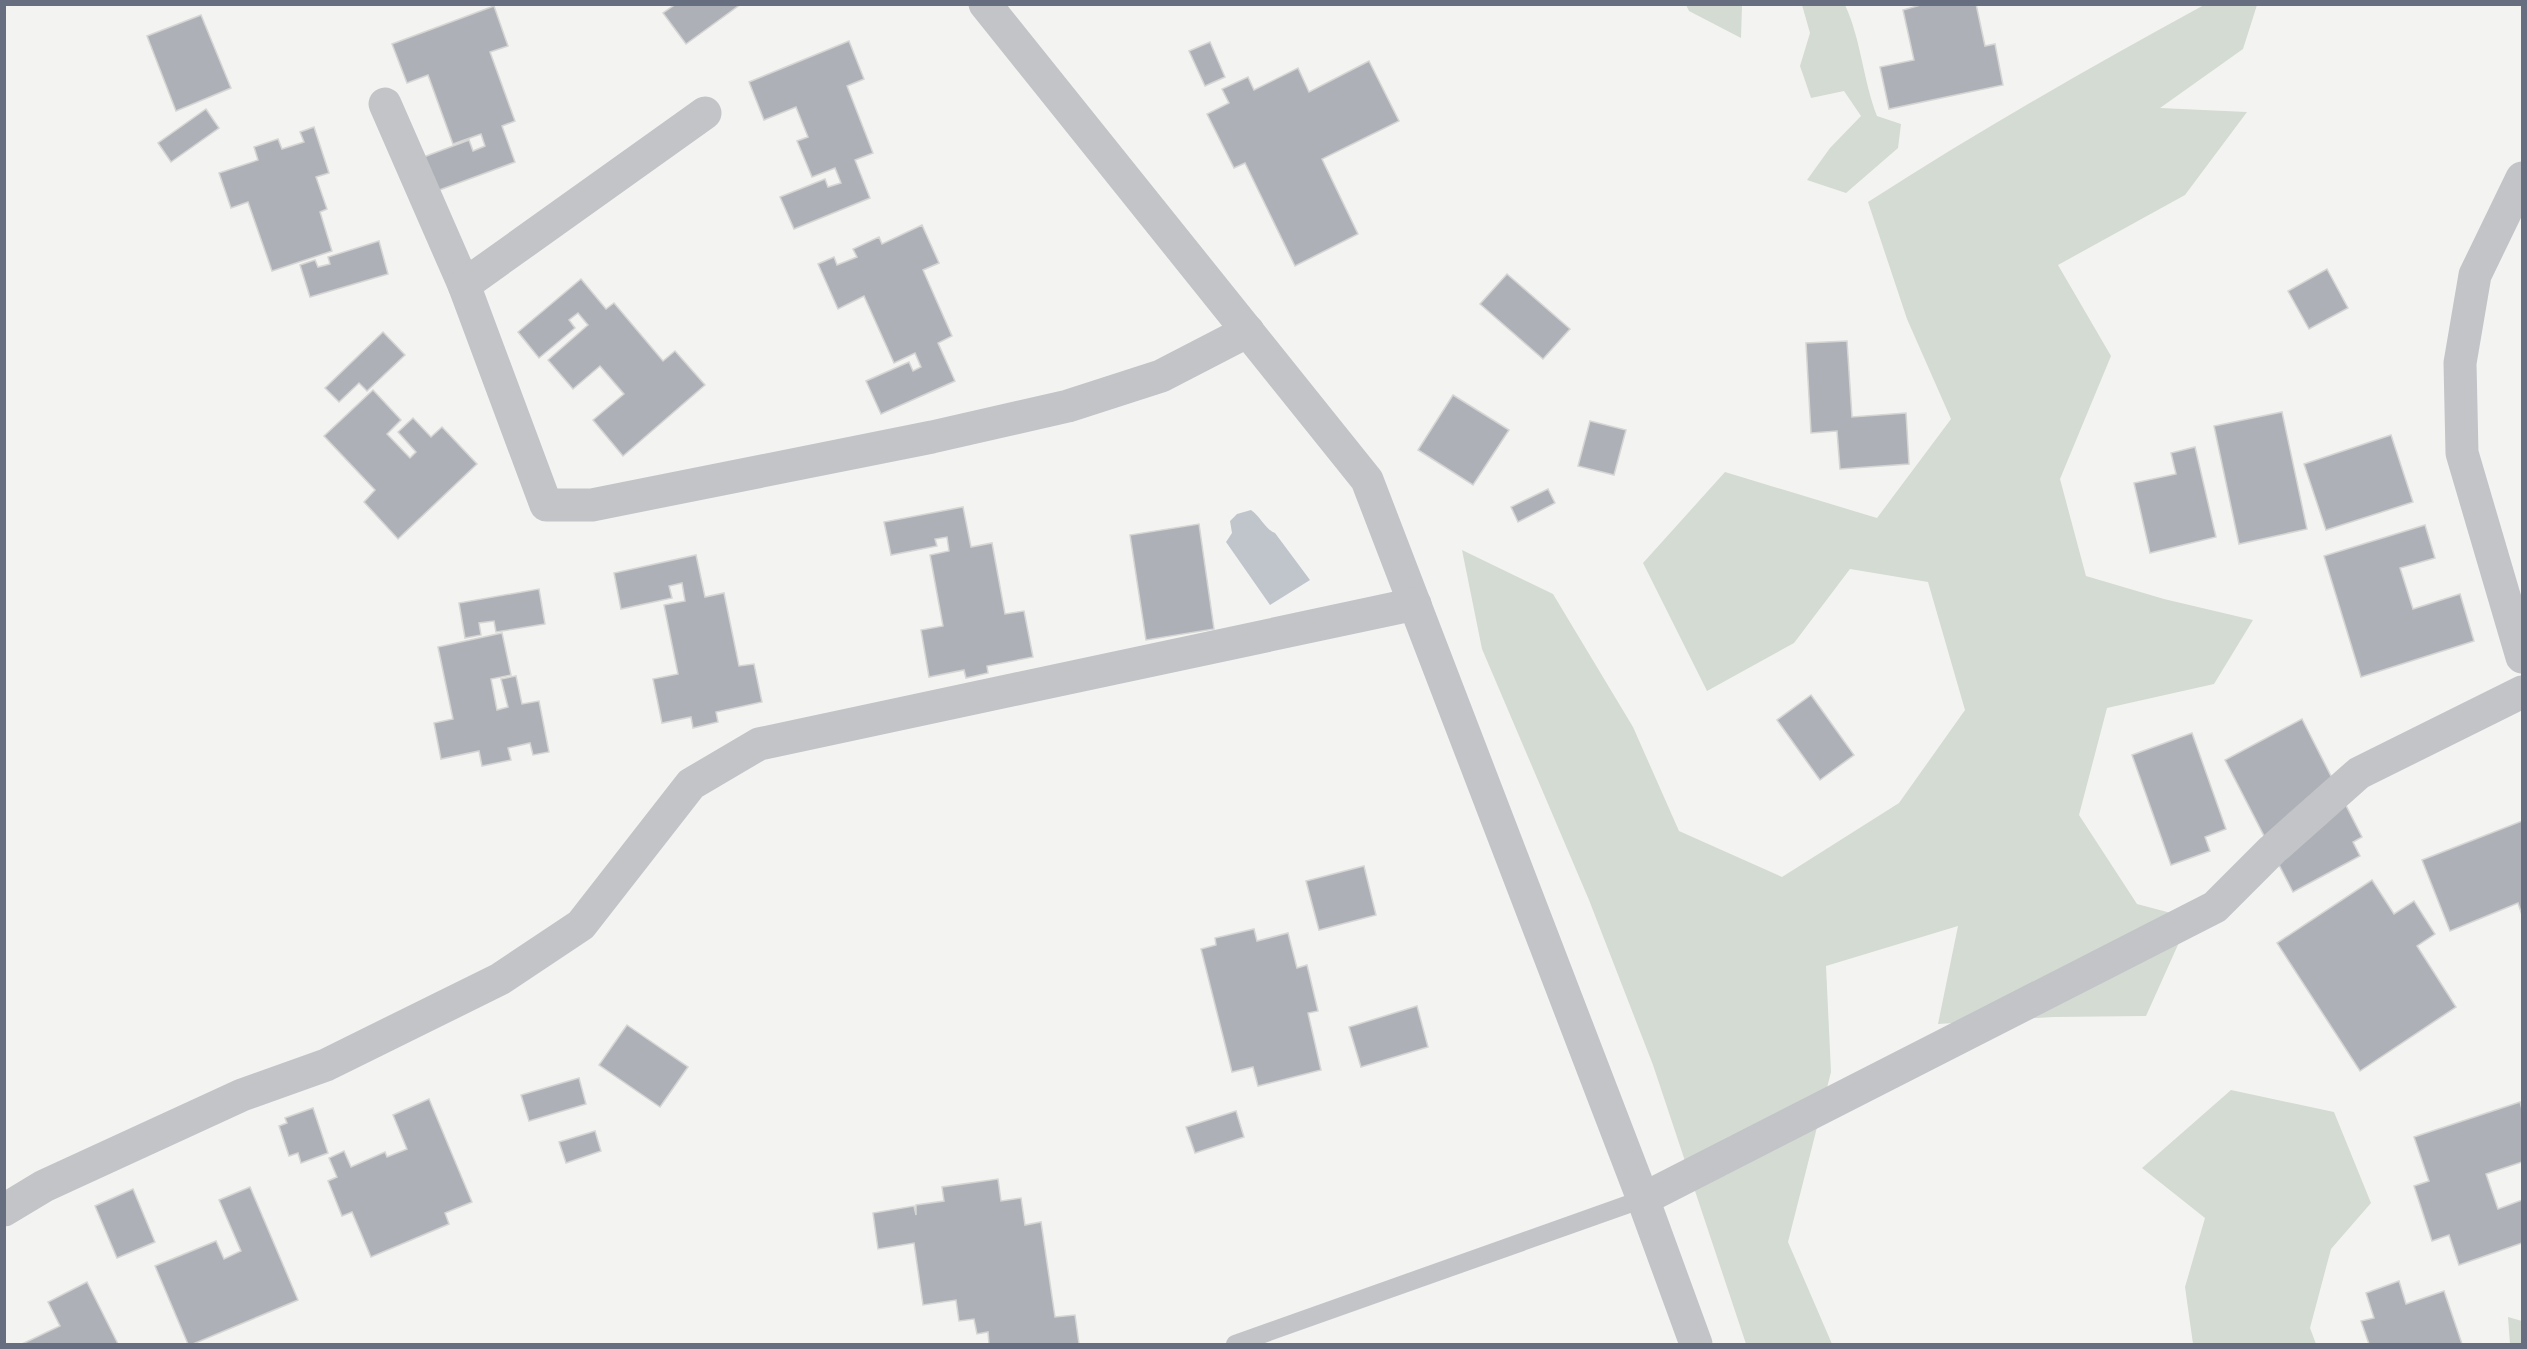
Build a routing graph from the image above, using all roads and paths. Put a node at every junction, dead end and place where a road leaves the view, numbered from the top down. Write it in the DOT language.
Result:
graph roads {
  1 [pos="985,4"];
  2 [pos="385,104"];
  3 [pos="705,113"];
  4 [pos="2523,178"];
  5 [pos="464,285"];
  6 [pos="1248,331"];
  7 [pos="1415,604"];
  8 [pos="2523,657"];
  9 [pos="2523,692"];
  10 [pos="1643,1199"];
  11 [pos="4,1210"];
  12 [pos="1235,1344"];
  13 [pos="1696,1344"];
  1 -- 6 [label="street"];
  2 -- 5 [label="street"];
  3 -- 5 [label="street"];
  4 -- 8 [label="street"];
  5 -- 6 [label="street"];
  6 -- 7 [label="street"];
  7 -- 10 [label="street"];
  7 -- 11 [label="street"];
  9 -- 10 [label="street"];
  10 -- 12 [label="lane"];
  10 -- 13 [label="street"];
}
